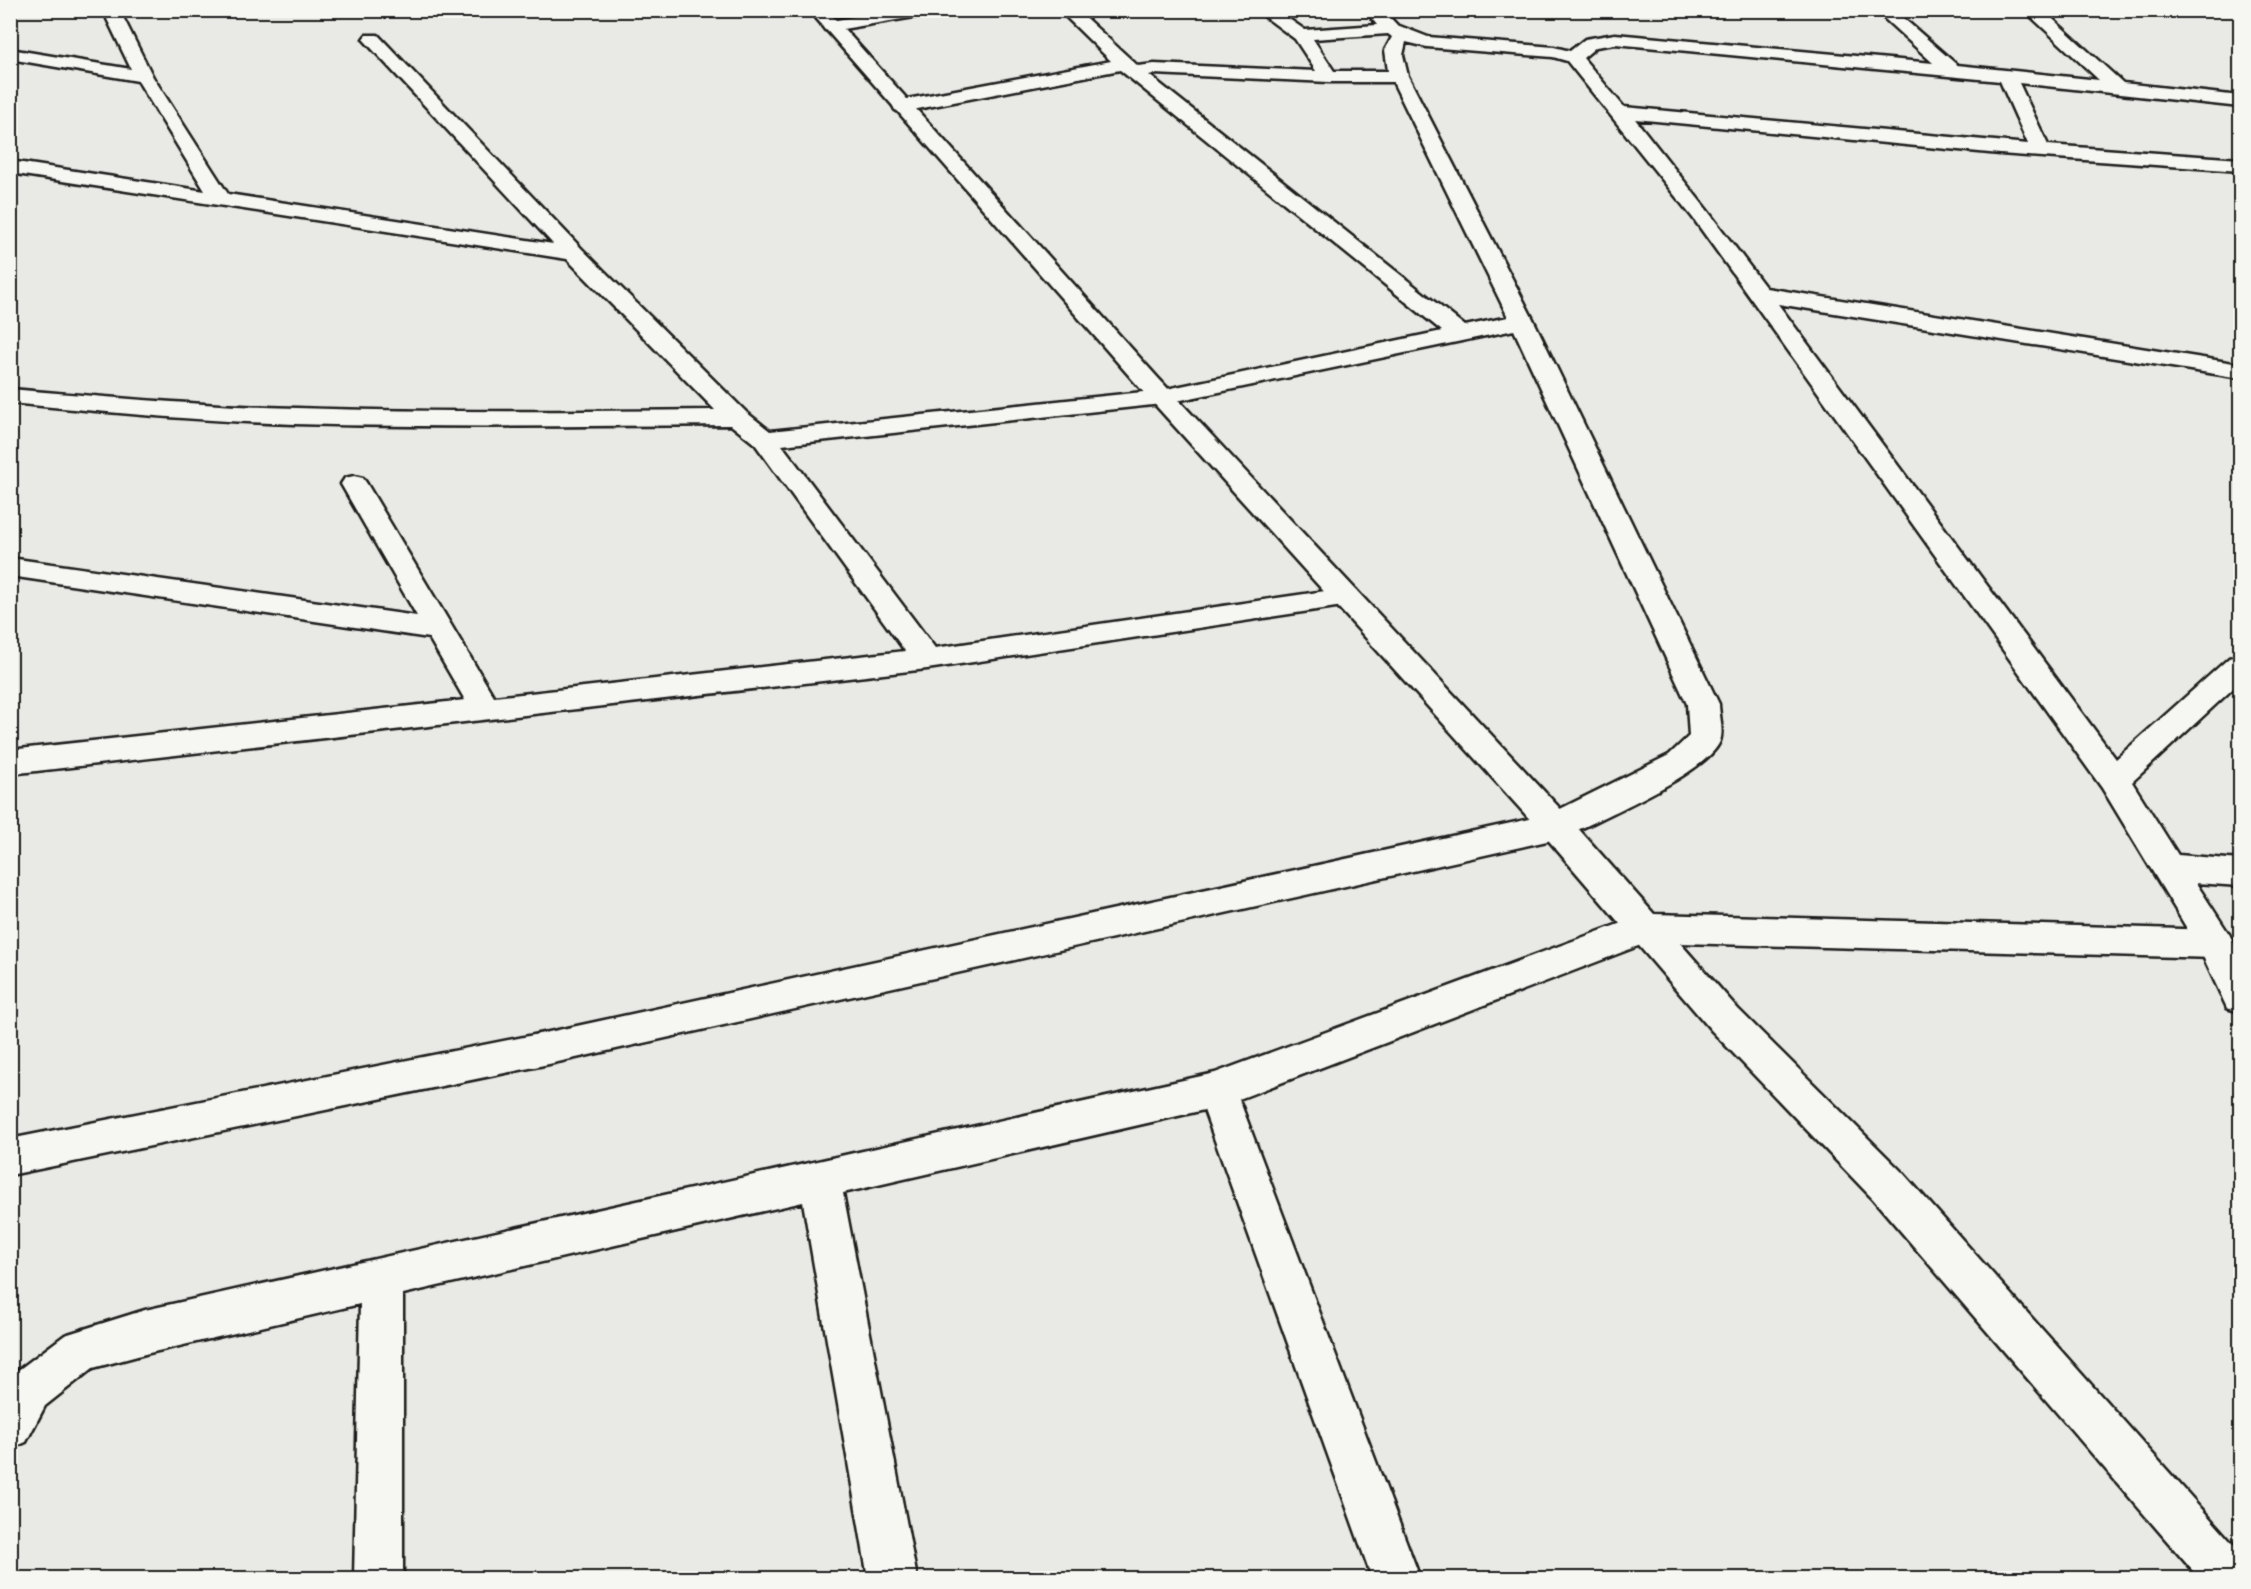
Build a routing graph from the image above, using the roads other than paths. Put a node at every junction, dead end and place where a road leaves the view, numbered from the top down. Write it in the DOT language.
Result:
graph roads {
  1 [pos="926,10"];
  2 [pos="1067,10"];
  3 [pos="1264,10"];
  4 [pos="1373,10"];
  5 [pos="1883,10"];
  6 [pos="2032,10"];
  7 [pos="824,18"];
  8 [pos="116,19"];
  9 [pos="1396,32"];
  10 [pos="1301,35"];
  11 [pos="372,39"];
  12 [pos="10,54"];
  13 [pos="1574,57"];
  14 [pos="1129,68"];
  15 [pos="1952,70"];
  16 [pos="1399,76"];
  17 [pos="2007,76"];
  18 [pos="144,77"];
  19 [pos="1329,77"];
  20 [pos="2117,87"];
  21 [pos="2241,101"];
  22 [pos="902,106"];
  23 [pos="1619,112"];
  24 [pos="2041,151"];
  25 [pos="2241,165"];
  26 [pos="10,167"];
  27 [pos="221,200"];
  28 [pos="573,254"];
  29 [pos="1758,294"];
  30 [pos="1522,321"];
  31 [pos="1461,334"];
  32 [pos="2241,371"];
  33 [pos="10,396"];
  34 [pos="1162,397"];
  35 [pos="737,417"];
  36 [pos="764,439"];
  37 [pos="354,484"];
  38 [pos="10,567"];
  39 [pos="1346,597"];
  40 [pos="437,628"];
  41 [pos="927,659"];
  42 [pos="2241,665"];
  43 [pos="486,709"];
  44 [pos="10,762"];
  45 [pos="2114,780"];
  46 [pos="1556,826"];
  47 [pos="2167,867"];
  48 [pos="2241,873"];
  49 [pos="1646,928"];
  50 [pos="2216,944"];
  51 [pos="2241,997"];
  52 [pos="1216,1090"];
  53 [pos="10,1156"];
  54 [pos="820,1179"];
  55 [pos="382,1278"];
  56 [pos="10,1426"];
  57 [pos="379,1578"];
  58 [pos="893,1578"];
  59 [pos="1396,1578"];
  60 [pos="2231,1578"];
  1 -- 7 [label="street"];
  2 -- 14 [label="street"];
  3 -- 10 [label="street"];
  4 -- 9 [label="street"];
  5 -- 15 [label="street"];
  6 -- 20 [label="street"];
  7 -- 22 [label="street"];
  8 -- 18 [label="street"];
  9 -- 10 [label="street"];
  9 -- 13 [label="street"];
  9 -- 16 [label="street"];
  10 -- 19 [label="street"];
  11 -- 28 [label="street"];
  12 -- 18 [label="street"];
  13 -- 15 [label="street"];
  13 -- 23 [label="street"];
  14 -- 19 [label="street"];
  14 -- 22 [label="street"];
  14 -- 31 [label="street"];
  15 -- 17 [label="street"];
  16 -- 19 [label="street"];
  16 -- 30 [label="street"];
  17 -- 20 [label="street"];
  17 -- 24 [label="street"];
  18 -- 27 [label="street"];
  20 -- 21 [label="street"];
  22 -- 34 [label="street"];
  23 -- 24 [label="street"];
  23 -- 29 [label="street"];
  24 -- 25 [label="street"];
  26 -- 27 [label="street"];
  27 -- 28 [label="street"];
  28 -- 35 [label="street"];
  29 -- 32 [label="street"];
  29 -- 45 [label="street"];
  30 -- 31 [label="street"];
  30 -- 46 [label="street"];
  31 -- 34 [label="street"];
  33 -- 35 [label="street"];
  34 -- 36 [label="street"];
  34 -- 39 [label="street"];
  35 -- 36 [label="street"];
  36 -- 41 [label="street"];
  37 -- 40 [label="street"];
  38 -- 40 [label="street"];
  39 -- 41 [label="street"];
  39 -- 46 [label="street"];
  40 -- 43 [label="street"];
  41 -- 43 [label="street"];
  42 -- 45 [label="street"];
  43 -- 44 [label="street"];
  45 -- 47 [label="street"];
  46 -- 49 [label="street"];
  46 -- 53 [label="street"];
  47 -- 48 [label="street"];
  47 -- 50 [label="street"];
  49 -- 50 [label="street"];
  49 -- 52 [label="street"];
  49 -- 60 [label="street"];
  50 -- 51 [label="street"];
  52 -- 54 [label="street"];
  52 -- 59 [label="street"];
  54 -- 55 [label="street"];
  54 -- 58 [label="street"];
  55 -- 56 [label="street"];
  55 -- 57 [label="street"];
}
